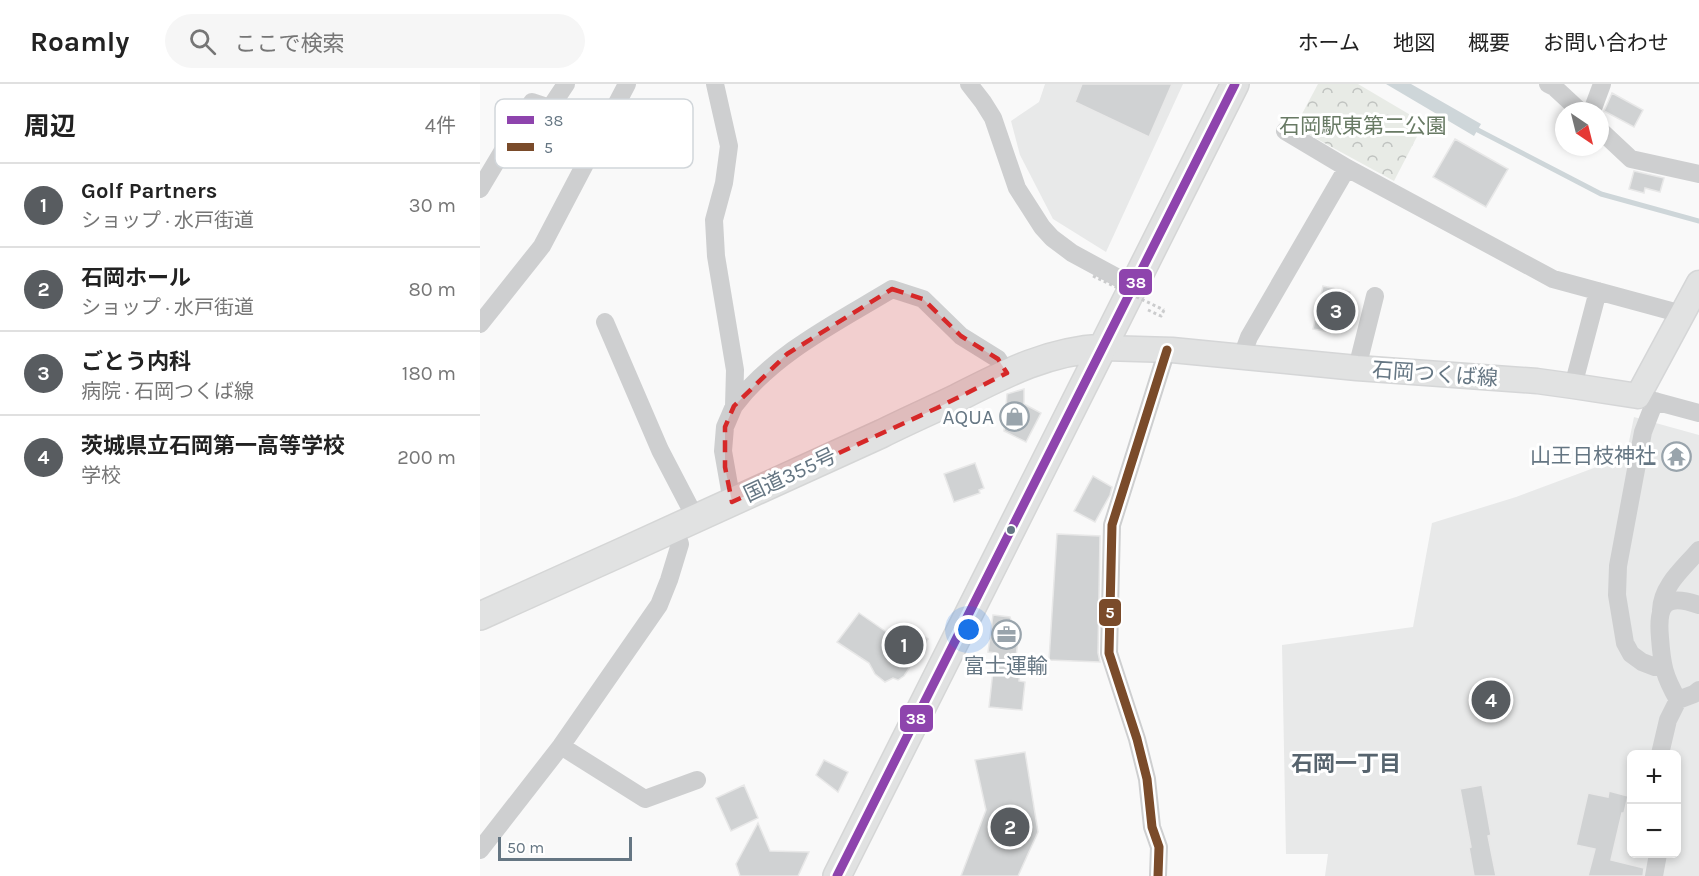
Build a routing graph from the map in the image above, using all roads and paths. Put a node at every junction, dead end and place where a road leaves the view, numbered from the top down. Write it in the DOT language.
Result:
graph roads {
  1 [pos="566,84"];
  2 [pos="627,84"];
  3 [pos="715,84"];
  4 [pos="969,84"];
  5 [pos="1235,84"];
  6 [pos="1548,84"];
  7 [pos="1602,84"];
  8 [pos="556,99"];
  9 [pos="619,99"];
  10 [pos="1570,102"];
  11 [pos="1595,102"];
  12 [pos="1286,131"];
  13 [pos="1609,138"];
  14 [pos="495,164"];
  15 [pos="583,168"];
  16 [pos="1347,168"];
  17 [pos="1699,174"];
  18 [pos="480,189"];
  19 [pos="1093,276"];
  20 [pos="1699,283"];
  21 [pos="1133,286"];
  22 [pos="1598,291"];
  23 [pos="1376,296"];
  24 [pos="1148,310"];
  25 [pos="1689,311"];
  26 [pos="605,322"];
  27 [pos="480,324"];
  28 [pos="1103,348"];
  29 [pos="1167,350"];
  30 [pos="1242,356"];
  31 [pos="1357,368"];
  32 [pos="1007,373"];
  33 [pos="1573,386"];
  34 [pos="1646,399"];
  35 [pos="734,406"];
  36 [pos="1699,413"];
  37 [pos="732,502"];
  38 [pos="685,524"];
  39 [pos="1699,550"];
  40 [pos="1699,605"];
  41 [pos="1661,610"];
  42 [pos="480,616"];
  43 [pos="1662,666"];
  44 [pos="1699,690"];
  45 [pos="1678,700"];
  46 [pos="561,746"];
  47 [pos="1661,750"];
  48 [pos="697,780"];
  49 [pos="480,850"];
  50 [pos="1657,858"];
  51 [pos="837,876"];
  52 [pos="1158,876"];
  53 [pos="1654,876"];
  1 -- 8 [label="street"];
  2 -- 9 [label="street"];
  3 -- 35 [label="street"];
  4 -- 21 [label="street"];
  5 -- 21 [label="highway"];
  6 -- 10 [label="street"];
  7 -- 11 [label="street"];
  12 -- 16 [label="street"];
  13 -- 17 [label="street"];
  14 -- 18 [label="street"];
  15 -- 27 [label="street"];
  16 -- 22 [label="street"];
  16 -- 30 [label="street"];
  19 -- 24 [label="path, bridge"];
  20 -- 25 [label="main road"];
  21 -- 28 [label="highway"];
  22 -- 25 [label="street"];
  22 -- 33 [label="street"];
  23 -- 31 [label="street"];
  25 -- 34 [label="main road"];
  26 -- 38 [label="street"];
  28 -- 29 [label="main road, 石岡つくば線"];
  28 -- 32 [label="highway, 国道355号"];
  28 -- 51 [label="highway"];
  29 -- 30 [label="main road, 石岡つくば線"];
  29 -- 52 [label="street"];
  30 -- 31 [label="main road, 石岡つくば線"];
  31 -- 33 [label="main road, 石岡つくば線"];
  32 -- 35 [label="street"];
  32 -- 37 [label="highway, 国道355号"];
  33 -- 34 [label="main road, 石岡つくば線"];
  34 -- 36 [label="street"];
  34 -- 43 [label="street"];
  35 -- 37 [label="street"];
  37 -- 38 [label="highway, 国道355号"];
  38 -- 42 [label="highway, 国道355号"];
  38 -- 46 [label="street"];
  39 -- 41 [label="street"];
  40 -- 41 [label="street"];
  41 -- 43 [label="street"];
  43 -- 45 [label="street"];
  44 -- 45 [label="street"];
  45 -- 47 [label="street"];
  46 -- 48 [label="street"];
  46 -- 49 [label="street"];
  50 -- 53 [label="street"];
}
